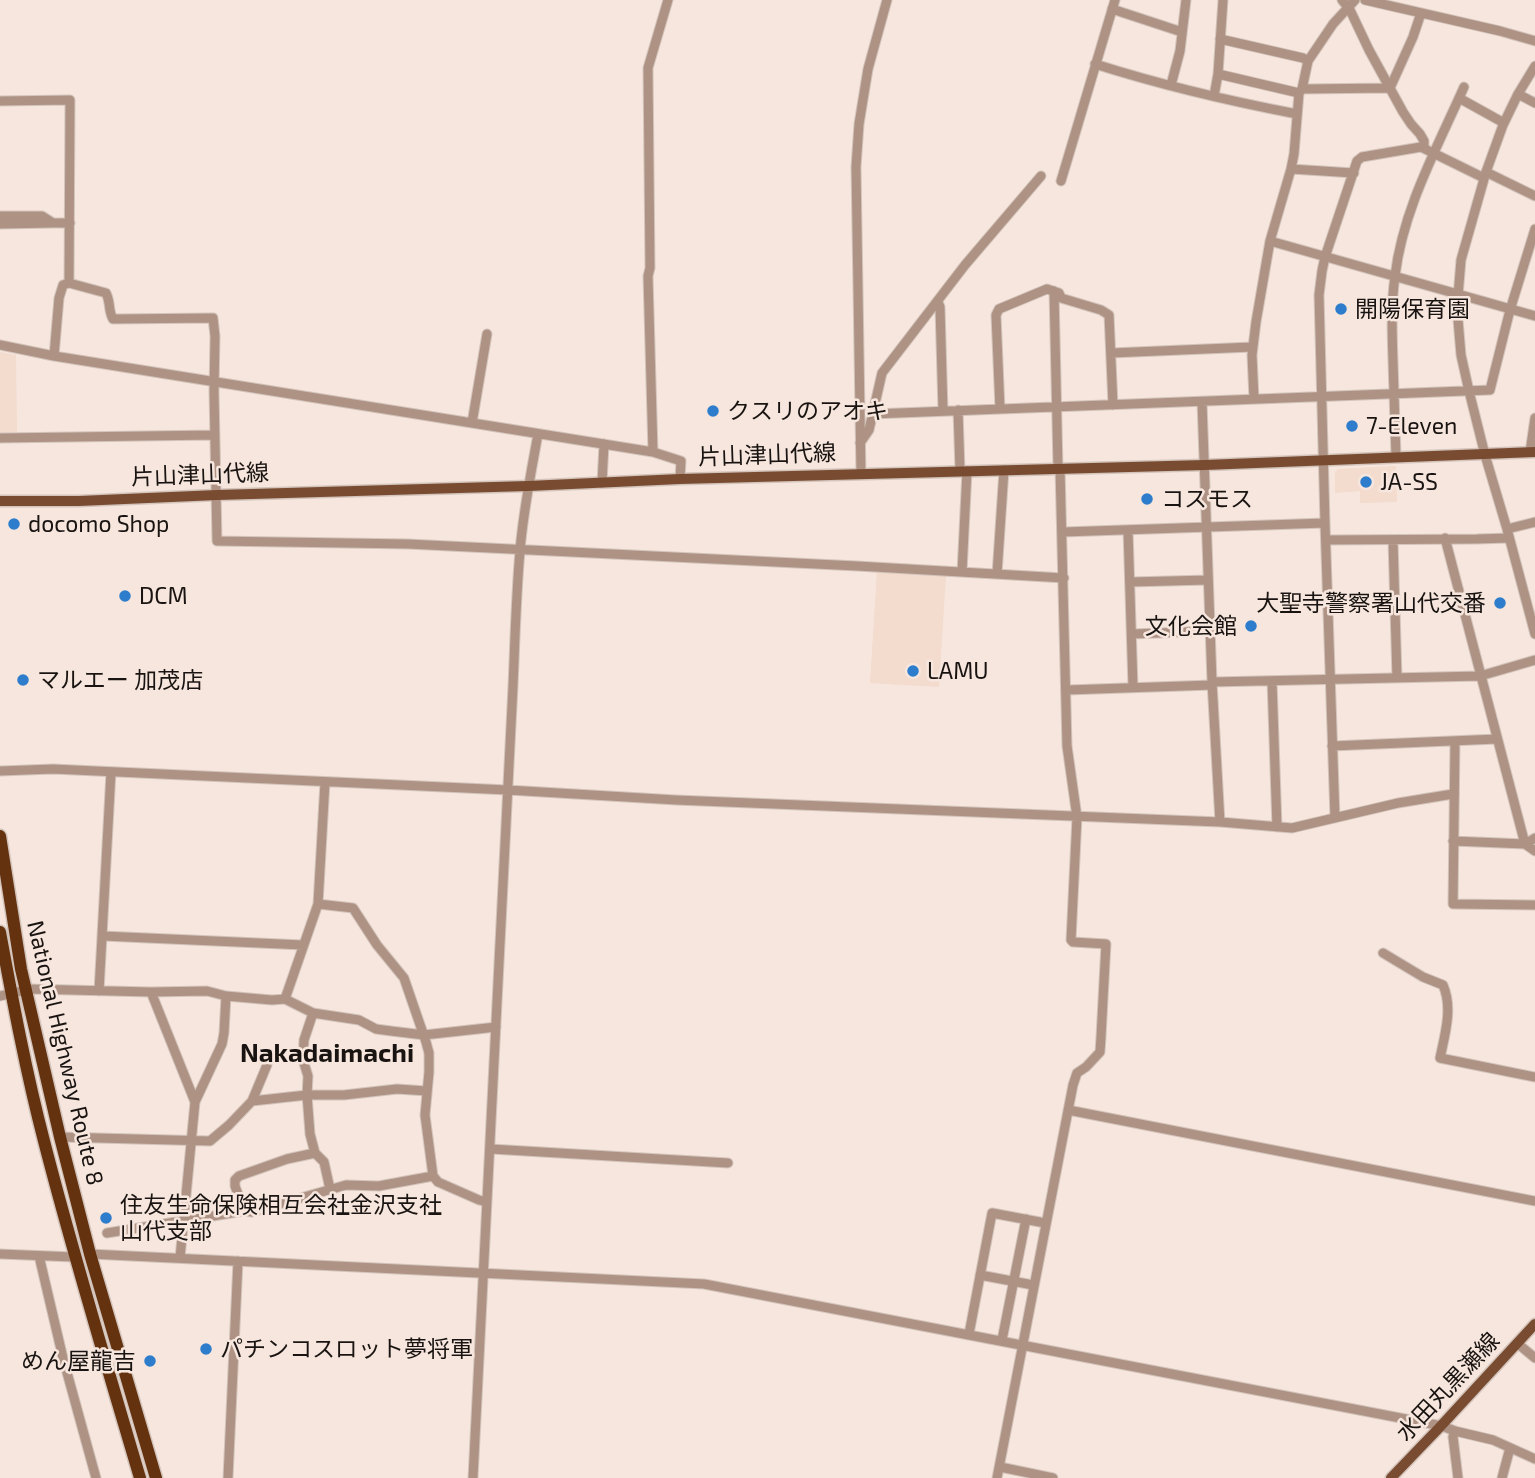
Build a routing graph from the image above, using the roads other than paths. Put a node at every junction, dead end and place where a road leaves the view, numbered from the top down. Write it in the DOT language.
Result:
graph roads {
  1 [pos="668,0"];
  2 [pos="887,0"];
  3 [pos="1186,0"];
  4 [pos="1223,0"];
  5 [pos="1365,0"];
  6 [pos="1348,2"];
  7 [pos="1113,5"];
  8 [pos="1421,13"];
  9 [pos="1182,32"];
  10 [pos="1220,39"];
  11 [pos="1535,41"];
  12 [pos="1308,61"];
  13 [pos="1095,64"];
  14 [pos="1535,66"];
  15 [pos="1218,74"];
  16 [pos="1171,85"];
  17 [pos="1464,87"];
  18 [pos="1390,88"];
  19 [pos="1301,91"];
  20 [pos="1518,94"];
  21 [pos="1214,96"];
  22 [pos="1459,98"];
  23 [pos="0,100"];
  24 [pos="1535,103"];
  25 [pos="1297,114"];
  26 [pos="1504,123"];
  27 [pos="1424,148"];
  28 [pos="1434,152"];
  29 [pos="1291,169"];
  30 [pos="1354,173"];
  31 [pos="1485,175"];
  32 [pos="1041,176"];
  33 [pos="1061,181"];
  34 [pos="1535,196"];
  35 [pos="0,216"];
  36 [pos="53,223"];
  37 [pos="70,223"];
  38 [pos="0,224"];
  39 [pos="1535,229"];
  40 [pos="1270,241"];
  41 [pos="1325,257"];
  42 [pos="1394,277"];
  43 [pos="69,283"];
  44 [pos="1054,291"];
  45 [pos="1457,295"];
  46 [pos="937,302"];
  47 [pos="1510,310"];
  48 [pos="1535,316"];
  49 [pos="487,334"];
  50 [pos="0,345"];
  51 [pos="1252,347"];
  52 [pos="1111,354"];
  53 [pos="54,356"];
  54 [pos="215,381"];
  55 [pos="858,390"];
  56 [pos="1469,390"];
  57 [pos="877,392"];
  58 [pos="1394,393"];
  59 [pos="1322,396"];
  60 [pos="1254,399"];
  61 [pos="1202,402"];
  62 [pos="1113,405"];
  63 [pos="1056,407"];
  64 [pos="1000,409"];
  65 [pos="958,410"];
  66 [pos="943,411"];
  67 [pos="873,414"];
  68 [pos="1535,418"];
  69 [pos="472,423"];
  70 [pos="538,434"];
  71 [pos="215,435"];
  72 [pos="0,438"];
  73 [pos="860,443"];
  74 [pos="604,444"];
  75 [pos="653,452"];
  76 [pos="1533,452"];
  77 [pos="1485,455"];
  78 [pos="1396,457"];
  79 [pos="1324,459"];
  80 [pos="1205,465"];
  81 [pos="1059,468"];
  82 [pos="1004,470"];
  83 [pos="963,471"];
  84 [pos="861,474"];
  85 [pos="680,479"];
  86 [pos="602,483"];
  87 [pos="528,486"];
  88 [pos="217,495"];
  89 [pos="0,501"];
  90 [pos="1535,522"];
  91 [pos="1325,523"];
  92 [pos="1206,527"];
  93 [pos="1128,530"];
  94 [pos="1063,532"];
  95 [pos="1508,534"];
  96 [pos="1445,538"];
  97 [pos="1326,540"];
  98 [pos="1393,540"];
  99 [pos="520,550"];
  100 [pos="962,572"];
  101 [pos="997,574"];
  102 [pos="1063,578"];
  103 [pos="1208,580"];
  104 [pos="1130,582"];
  105 [pos="1210,631"];
  106 [pos="1132,634"];
  107 [pos="1535,634"];
  108 [pos="1535,660"];
  109 [pos="1480,676"];
  110 [pos="1397,678"];
  111 [pos="1331,680"];
  112 [pos="1272,681"];
  113 [pos="1212,684"];
  114 [pos="1133,687"];
  115 [pos="1067,690"];
  116 [pos="1497,739"];
  117 [pos="1455,741"];
  118 [pos="1332,746"];
  119 [pos="0,771"];
  120 [pos="111,772"];
  121 [pos="326,782"];
  122 [pos="508,790"];
  123 [pos="1453,794"];
  124 [pos="1077,817"];
  125 [pos="1335,818"];
  126 [pos="1220,822"];
  127 [pos="1277,827"];
  128 [pos="0,836"];
  129 [pos="1535,838"];
  130 [pos="1453,841"];
  131 [pos="1525,844"];
  132 [pos="1535,852"];
  133 [pos="318,904"];
  134 [pos="1535,905"];
  135 [pos="0,932"];
  136 [pos="103,936"];
  137 [pos="303,945"];
  138 [pos="1383,953"];
  139 [pos="26,990"];
  140 [pos="99,991"];
  141 [pos="151,992"];
  142 [pos="5,995"];
  143 [pos="226,996"];
  144 [pos="285,999"];
  145 [pos="313,1013"];
  146 [pos="496,1027"];
  147 [pos="424,1035"];
  148 [pos="267,1065"];
  149 [pos="1535,1077"];
  150 [pos="427,1091"];
  151 [pos="307,1095"];
  152 [pos="252,1101"];
  153 [pos="195,1102"];
  154 [pos="1068,1110"];
  155 [pos="60,1137"];
  156 [pos="191,1139"];
  157 [pos="491,1149"];
  158 [pos="315,1153"];
  159 [pos="728,1163"];
  160 [pos="433,1176"];
  161 [pos="330,1189"];
  162 [pos="1535,1201"];
  163 [pos="487,1202"];
  164 [pos="244,1211"];
  165 [pos="1026,1219"];
  166 [pos="184,1221"];
  167 [pos="1045,1223"];
  168 [pos="107,1233"];
  169 [pos="0,1254"];
  170 [pos="90,1254"];
  171 [pos="39,1256"];
  172 [pos="74,1257"];
  173 [pos="180,1258"];
  174 [pos="238,1261"];
  175 [pos="484,1272"];
  176 [pos="980,1275"];
  177 [pos="1014,1282"];
  178 [pos="1034,1285"];
  179 [pos="1535,1324"];
  180 [pos="969,1334"];
  181 [pos="1002,1340"];
  182 [pos="1517,1343"];
  183 [pos="1023,1344"];
  184 [pos="1535,1358"];
  185 [pos="1442,1426"];
  186 [pos="1455,1431"];
  187 [pos="1510,1448"];
  188 [pos="1535,1459"];
  189 [pos="1000,1467"];
  190 [pos="96,1478"];
  191 [pos="140,1478"];
  192 [pos="156,1478"];
  193 [pos="228,1478"];
  194 [pos="473,1478"];
  195 [pos="998,1478"];
  196 [pos="1053,1478"];
  197 [pos="1391,1478"];
  198 [pos="1458,1478"];
  199 [pos="1502,1478"];
  1 -- 75 [label="street"];
  2 -- 55 [label="street"];
  3 -- 9 [label="street"];
  4 -- 10 [label="street"];
  5 -- 8 [label="street"];
  6 -- 12 [label="street"];
  6 -- 18 [label="street"];
  7 -- 9 [label="street"];
  7 -- 13 [label="street"];
  8 -- 11 [label="street"];
  8 -- 18 [label="street"];
  9 -- 16 [label="street"];
  10 -- 12 [label="street"];
  10 -- 15 [label="street"];
  12 -- 19 [label="street"];
  13 -- 16 [label="street"];
  13 -- 33 [label="street"];
  14 -- 20 [label="street"];
  15 -- 19 [label="street"];
  15 -- 21 [label="street"];
  16 -- 21 [label="street"];
  17 -- 22 [label="street"];
  18 -- 19 [label="street"];
  18 -- 27 [label="street"];
  19 -- 25 [label="street"];
  20 -- 24 [label="street"];
  20 -- 26 [label="street"];
  21 -- 25 [label="street"];
  22 -- 26 [label="street"];
  22 -- 28 [label="street"];
  23 -- 37 [label="street"];
  25 -- 29 [label="street"];
  26 -- 31 [label="street"];
  27 -- 28 [label="street"];
  27 -- 30 [label="street"];
  28 -- 31 [label="street"];
  28 -- 42 [label="street"];
  29 -- 30 [label="street"];
  29 -- 40 [label="street"];
  30 -- 41 [label="street"];
  31 -- 34 [label="street"];
  31 -- 45 [label="street"];
  32 -- 46 [label="street"];
  35 -- 36 [label="street"];
  36 -- 37 [label="street"];
  36 -- 38 [label="street"];
  37 -- 43 [label="street"];
  39 -- 47 [label="street"];
  40 -- 41 [label="street"];
  40 -- 51 [label="street"];
  41 -- 42 [label="street"];
  41 -- 59 [label="street"];
  42 -- 45 [label="street"];
  42 -- 58 [label="street"];
  43 -- 53 [label="street"];
  43 -- 54 [label="street"];
  44 -- 52 [label="street"];
  44 -- 63 [label="street"];
  44 -- 64 [label="street"];
  45 -- 47 [label="street"];
  45 -- 56 [label="street"];
  46 -- 57 [label="street"];
  46 -- 66 [label="street"];
  47 -- 48 [label="street"];
  47 -- 56 [label="street"];
  49 -- 69 [label="street"];
  50 -- 53 [label="street"];
  51 -- 52 [label="street"];
  51 -- 60 [label="street"];
  52 -- 62 [label="street"];
  53 -- 54 [label="street"];
  54 -- 69 [label="street"];
  54 -- 71 [label="street"];
  55 -- 57 [label="street"];
  55 -- 73 [label="street"];
  56 -- 58 [label="street"];
  56 -- 77 [label="street"];
  57 -- 67 [label="street"];
  58 -- 59 [label="street"];
  58 -- 78 [label="street"];
  59 -- 60 [label="street"];
  59 -- 79 [label="street"];
  60 -- 61 [label="street"];
  61 -- 62 [label="street"];
  61 -- 80 [label="street"];
  62 -- 63 [label="street"];
  63 -- 64 [label="street"];
  63 -- 81 [label="street"];
  64 -- 65 [label="street"];
  65 -- 66 [label="street"];
  65 -- 83 [label="street"];
  66 -- 67 [label="street"];
  67 -- 73 [label="street"];
  68 -- 76 [label="street"];
  69 -- 70 [label="street"];
  70 -- 74 [label="street"];
  70 -- 87 [label="street"];
  71 -- 72 [label="street"];
  71 -- 88 [label="street"];
  73 -- 84 [label="street"];
  74 -- 75 [label="street"];
  74 -- 86 [label="street"];
  75 -- 85 [label="street"];
  76 -- 77 [label="main road, 片山津山代線"];
  77 -- 78 [label="main road, 片山津山代線"];
  77 -- 95 [label="street"];
  78 -- 79 [label="main road, 片山津山代線"];
  79 -- 80 [label="main road, 片山津山代線"];
  79 -- 91 [label="street"];
  80 -- 81 [label="main road, 片山津山代線"];
  80 -- 92 [label="street"];
  81 -- 82 [label="main road, 片山津山代線"];
  81 -- 94 [label="street"];
  82 -- 83 [label="main road, 片山津山代線"];
  82 -- 101 [label="street"];
  83 -- 84 [label="main road, 片山津山代線"];
  83 -- 100 [label="street"];
  84 -- 85 [label="main road, 片山津山代線"];
  85 -- 86 [label="main road, 片山津山代線"];
  86 -- 87 [label="main road, 片山津山代線"];
  87 -- 88 [label="main road, 片山津山代線"];
  87 -- 99 [label="street"];
  88 -- 89 [label="main road, 片山津山代線"];
  88 -- 99 [label="street"];
  90 -- 95 [label="street"];
  91 -- 92 [label="street"];
  91 -- 97 [label="street"];
  92 -- 93 [label="street"];
  92 -- 103 [label="street"];
  93 -- 94 [label="street"];
  93 -- 104 [label="street"];
  94 -- 102 [label="street"];
  95 -- 96 [label="street"];
  95 -- 107 [label="street"];
  96 -- 98 [label="street"];
  96 -- 109 [label="street"];
  97 -- 98 [label="street"];
  97 -- 111 [label="street"];
  98 -- 110 [label="street"];
  99 -- 100 [label="street"];
  99 -- 122 [label="street"];
  100 -- 101 [label="street"];
  101 -- 102 [label="street"];
  102 -- 115 [label="street"];
  103 -- 104 [label="street"];
  103 -- 105 [label="street"];
  104 -- 106 [label="street"];
  105 -- 106 [label="street"];
  105 -- 113 [label="street"];
  106 -- 114 [label="street"];
  108 -- 109 [label="street"];
  109 -- 110 [label="street"];
  109 -- 116 [label="street"];
  110 -- 111 [label="street"];
  111 -- 112 [label="street"];
  111 -- 118 [label="street"];
  112 -- 113 [label="street"];
  112 -- 127 [label="street"];
  113 -- 114 [label="street"];
  113 -- 126 [label="street"];
  114 -- 115 [label="street"];
  115 -- 124 [label="street"];
  116 -- 117 [label="street"];
  116 -- 131 [label="street"];
  117 -- 118 [label="street"];
  117 -- 123 [label="street"];
  118 -- 125 [label="street"];
  119 -- 120 [label="street"];
  120 -- 121 [label="street"];
  120 -- 136 [label="street"];
  121 -- 122 [label="street"];
  121 -- 133 [label="street"];
  122 -- 124 [label="street"];
  122 -- 146 [label="street"];
  123 -- 125 [label="street"];
  123 -- 130 [label="street"];
  124 -- 126 [label="street"];
  124 -- 154 [label="street"];
  125 -- 127 [label="street"];
  126 -- 127 [label="street"];
  128 -- 139 [label="highway, National Highway Route 8"];
  129 -- 131 [label="street"];
  130 -- 131 [label="street"];
  130 -- 134 [label="street"];
  131 -- 132 [label="street"];
  133 -- 137 [label="street"];
  133 -- 147 [label="street"];
  135 -- 142 [label="highway, National Highway Route 8"];
  136 -- 137 [label="street"];
  136 -- 140 [label="street"];
  137 -- 144 [label="street"];
  138 -- 149 [label="street"];
  139 -- 140 [label="street"];
  139 -- 142 [label="street"];
  139 -- 155 [label="highway, National Highway Route 8"];
  140 -- 141 [label="street"];
  141 -- 143 [label="street"];
  141 -- 153 [label="street"];
  142 -- 172 [label="highway, National Highway Route 8"];
  143 -- 144 [label="street"];
  143 -- 153 [label="street"];
  144 -- 145 [label="street"];
  145 -- 147 [label="street"];
  145 -- 151 [label="street"];
  146 -- 147 [label="street"];
  146 -- 157 [label="street"];
  147 -- 150 [label="street"];
  148 -- 152 [label="street"];
  150 -- 151 [label="street"];
  150 -- 160 [label="street"];
  151 -- 152 [label="street"];
  151 -- 158 [label="street"];
  152 -- 156 [label="street"];
  153 -- 156 [label="street"];
  154 -- 162 [label="street"];
  154 -- 167 [label="street"];
  155 -- 156 [label="street"];
  155 -- 170 [label="highway, National Highway Route 8"];
  156 -- 166 [label="street"];
  157 -- 159 [label="street"];
  157 -- 163 [label="street"];
  158 -- 161 [label="street"];
  158 -- 164 [label="street"];
  160 -- 161 [label="street"];
  160 -- 163 [label="street"];
  161 -- 164 [label="street"];
  163 -- 175 [label="street"];
  164 -- 166 [label="street"];
  165 -- 167 [label="street"];
  165 -- 176 [label="street"];
  165 -- 177 [label="street"];
  166 -- 168 [label="street"];
  166 -- 173 [label="street"];
  167 -- 178 [label="street"];
  169 -- 171 [label="street"];
  170 -- 173 [label="street"];
  170 -- 192 [label="highway, National Highway Route 8"];
  171 -- 172 [label="street"];
  171 -- 190 [label="street"];
  172 -- 191 [label="highway, National Highway Route 8"];
  173 -- 174 [label="street"];
  174 -- 175 [label="street"];
  174 -- 193 [label="street"];
  175 -- 180 [label="street"];
  175 -- 194 [label="street"];
  176 -- 177 [label="street"];
  176 -- 180 [label="street"];
  177 -- 178 [label="street"];
  177 -- 181 [label="street"];
  178 -- 183 [label="street"];
  179 -- 182 [label="main road, 水田丸黒瀬線"];
  180 -- 181 [label="street"];
  181 -- 183 [label="street"];
  182 -- 184 [label="street"];
  182 -- 185 [label="main road, 水田丸黒瀬線"];
  183 -- 185 [label="street"];
  183 -- 189 [label="street"];
  185 -- 186 [label="street"];
  185 -- 197 [label="main road, 水田丸黒瀬線"];
  186 -- 187 [label="street"];
  186 -- 198 [label="street"];
  187 -- 188 [label="street"];
  187 -- 199 [label="street"];
  189 -- 195 [label="street"];
  189 -- 196 [label="street"];
}
